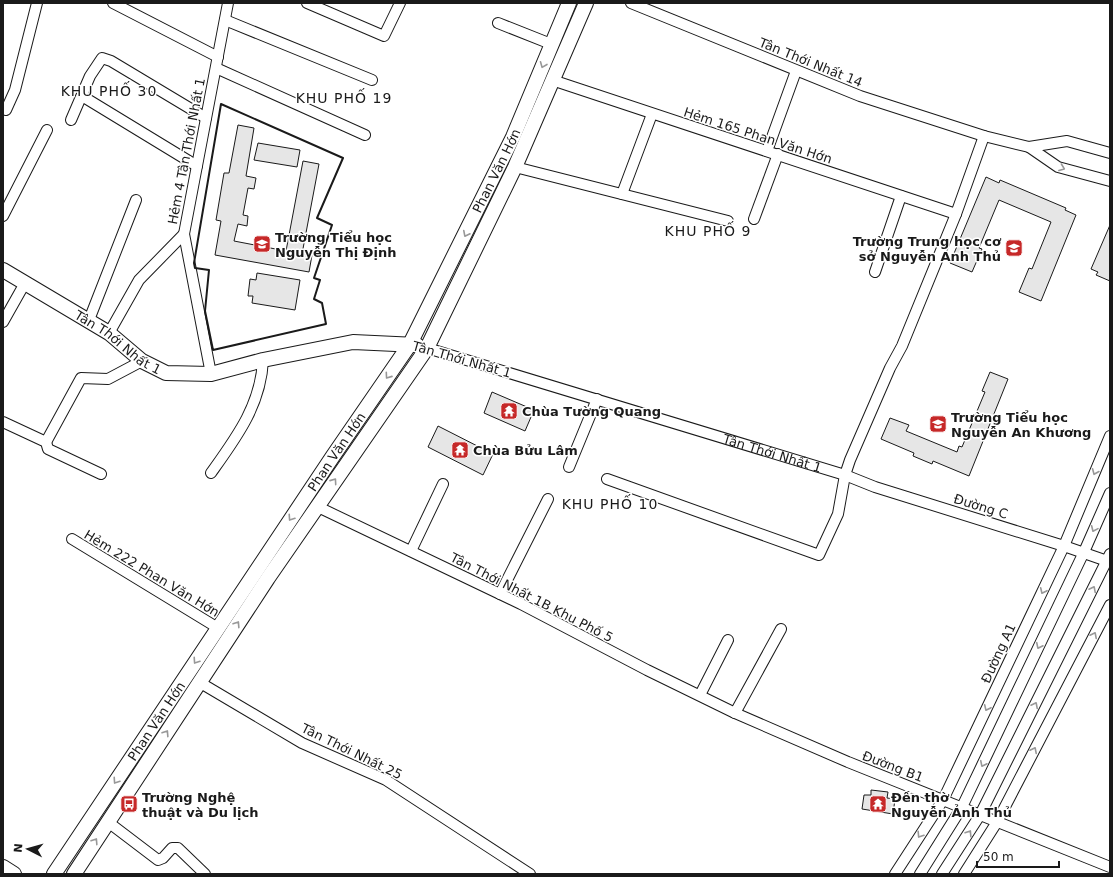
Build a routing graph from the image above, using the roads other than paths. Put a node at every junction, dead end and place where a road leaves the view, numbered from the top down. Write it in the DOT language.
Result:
graph roads {
  1 [pos="37,3"];
  2 [pos="113,3"];
  3 [pos="228,3"];
  4 [pos="307,3"];
  5 [pos="400,3"];
  6 [pos="569,3"];
  7 [pos="586,3"];
  8 [pos="631,3"];
  9 [pos="225,20"];
  10 [pos="498,23"];
  11 [pos="551,44"];
  12 [pos="218,57"];
  13 [pos="216,68"];
  14 [pos="796,71"];
  15 [pos="372,80"];
  16 [pos="552,80"];
  17 [pos="82,96"];
  18 [pos="3,109"];
  19 [pos="652,114"];
  20 [pos="206,118"];
  21 [pos="71,120"];
  22 [pos="47,130"];
  23 [pos="365,135"];
  24 [pos="984,136"];
  25 [pos="1029,147"];
  26 [pos="767,151"];
  27 [pos="1110,153"];
  28 [pos="778,154"];
  29 [pos="197,166"];
  30 [pos="515,168"];
  31 [pos="1110,181"];
  32 [pos="622,194"];
  33 [pos="901,196"];
  34 [pos="136,200"];
  35 [pos="956,214"];
  36 [pos="3,216"];
  37 [pos="754,218"];
  38 [pos="728,221"];
  39 [pos="184,234"];
  40 [pos="3,270"];
  41 [pos="875,272"];
  42 [pos="25,283"];
  43 [pos="89,320"];
  44 [pos="3,322"];
  45 [pos="109,333"];
  46 [pos="410,344"];
  47 [pos="427,348"];
  48 [pos="263,360"];
  49 [pos="142,361"];
  50 [pos="211,374"];
  51 [pos="597,399"];
  52 [pos="3,422"];
  53 [pos="1110,436"];
  54 [pos="46,442"];
  55 [pos="569,467"];
  56 [pos="211,473"];
  57 [pos="100,474"];
  58 [pos="845,475"];
  59 [pos="608,479"];
  60 [pos="443,484"];
  61 [pos="1110,493"];
  62 [pos="548,499"];
  63 [pos="316,506"];
  64 [pos="72,539"];
  65 [pos="1064,546"];
  66 [pos="411,552"];
  67 [pos="1084,552"];
  68 [pos="1109,559"];
  69 [pos="500,594"];
  70 [pos="1110,605"];
  71 [pos="218,628"];
  72 [pos="781,629"];
  73 [pos="728,640"];
  74 [pos="199,682"];
  75 [pos="700,695"];
  76 [pos="735,713"];
  77 [pos="943,800"];
  78 [pos="962,807"];
  79 [pos="980,815"];
  80 [pos="108,822"];
  81 [pos="997,822"];
  82 [pos="3,867"];
  83 [pos="1110,867"];
  84 [pos="14,874"];
  85 [pos="54,874"];
  86 [pos="74,874"];
  87 [pos="205,874"];
  88 [pos="530,874"];
  89 [pos="895,874"];
  90 [pos="920,874"];
  91 [pos="942,874"];
  92 [pos="964,874"];
  1 -- 18 [label="street"];
  2 -- 12 [label="street"];
  3 -- 9 [label="street, Hẻm 4 Tân Thới Nhất 1"];
  4 -- 5 [label="street"];
  6 -- 11 [label="main road, Phan Văn Hớn"];
  7 -- 16 [label="main road, Phan Văn Hớn"];
  8 -- 14 [label="street, Tân Thới Nhất 14"];
  9 -- 12 [label="street, Hẻm 4 Tân Thới Nhất 1"];
  9 -- 15 [label="street"];
  10 -- 11 [label="street"];
  11 -- 46 [label="main road, Phan Văn Hớn, one-way"];
  12 -- 13 [label="street, Hẻm 4 Tân Thới Nhất 1"];
  13 -- 20 [label="street, Hẻm 4 Tân Thới Nhất 1"];
  13 -- 23 [label="street"];
  14 -- 24 [label="street, Tân Thới Nhất 14"];
  14 -- 26 [label="street"];
  16 -- 19 [label="street, Hẻm 165 Phan Văn Hớn"];
  16 -- 30 [label="main road, Phan Văn Hớn"];
  17 -- 20 [label="street"];
  17 -- 21 [label="street"];
  17 -- 29 [label="street"];
  19 -- 26 [label="street, Hẻm 165 Phan Văn Hớn"];
  19 -- 32 [label="street"];
  20 -- 29 [label="street, Hẻm 4 Tân Thới Nhất 1"];
  22 -- 36 [label="street"];
  24 -- 25 [label="street, Tân Thới Nhất 14"];
  24 -- 35 [label="street"];
  25 -- 27 [label="street"];
  25 -- 31 [label="street, one-way"];
  26 -- 28 [label="street, Hẻm 165 Phan Văn Hớn"];
  28 -- 33 [label="street, Hẻm 165 Phan Văn Hớn"];
  28 -- 37 [label="street"];
  29 -- 39 [label="street, Hẻm 4 Tân Thới Nhất 1"];
  30 -- 32 [label="street"];
  30 -- 47 [label="main road, Phan Văn Hớn"];
  32 -- 38 [label="street"];
  33 -- 35 [label="street, Hẻm 165 Phan Văn Hớn"];
  33 -- 41 [label="street"];
  34 -- 43 [label="street"];
  35 -- 58 [label="street"];
  39 -- 45 [label="street"];
  39 -- 50 [label="street, Hẻm 4 Tân Thới Nhất 1"];
  40 -- 42 [label="main road, Tân Thới Nhất 1"];
  42 -- 43 [label="main road, Tân Thới Nhất 1"];
  42 -- 44 [label="street"];
  43 -- 45 [label="main road, Tân Thới Nhất 1"];
  45 -- 49 [label="main road, Tân Thới Nhất 1"];
  46 -- 47 [label="main road, Tân Thới Nhất 1"];
  46 -- 48 [label="main road, Tân Thới Nhất 1"];
  46 -- 71 [label="main road, Phan Văn Hớn, one-way"];
  47 -- 51 [label="street, Tân Thới Nhất 1"];
  63 -- 47 [label="main road, Phan Văn Hớn, one-way"];
  48 -- 50 [label="main road, Tân Thới Nhất 1"];
  48 -- 56 [label="street"];
  49 -- 50 [label="main road, Tân Thới Nhất 1"];
  49 -- 54 [label="street"];
  51 -- 55 [label="street"];
  51 -- 58 [label="street, Tân Thới Nhất 1"];
  52 -- 54 [label="street"];
  53 -- 65 [label="street, Đường A1, one-way"];
  54 -- 57 [label="street"];
  58 -- 59 [label="street"];
  58 -- 65 [label="street, Đường C"];
  60 -- 66 [label="street"];
  61 -- 67 [label="street, one-way"];
  62 -- 69 [label="street"];
  63 -- 66 [label="street, Tân Thới Nhất 1B Khu Phố 5"];
  74 -- 63 [label="main road, Phan Văn Hớn, one-way"];
  64 -- 71 [label="street, Hẻm 222 Phan Văn Hớn"];
  65 -- 67 [label="street, Đường C"];
  65 -- 77 [label="street, Đường A1, one-way"];
  66 -- 69 [label="street, Tân Thới Nhất 1B Khu Phố 5"];
  67 -- 68 [label="street, Đường C"];
  67 -- 78 [label="street, one-way"];
  79 -- 68 [label="street, one-way"];
  69 -- 75 [label="street, Tân Thới Nhất 1B Khu Phố 5"];
  81 -- 70 [label="street, one-way"];
  71 -- 85 [label="main road, Phan Văn Hớn, one-way"];
  72 -- 76 [label="street"];
  73 -- 75 [label="street"];
  80 -- 74 [label="main road, Phan Văn Hớn, one-way"];
  74 -- 88 [label="street, Tân Thới Nhất 25"];
  75 -- 76 [label="street, Tân Thới Nhất 1B Khu Phố 5"];
  76 -- 77 [label="street, Đường B1"];
  77 -- 78 [label="street, Đường B1"];
  77 -- 89 [label="street, Đường A1, one-way"];
  78 -- 79 [label="street, Đường B1"];
  78 -- 90 [label="street"];
  79 -- 81 [label="street, Đường B1"];
  91 -- 79 [label="street, one-way"];
  86 -- 80 [label="main road, Phan Văn Hớn, one-way"];
  80 -- 87 [label="street"];
  81 -- 83 [label="street, Đường B1"];
  81 -- 92 [label="street"];
  82 -- 84 [label="main road"];
}
